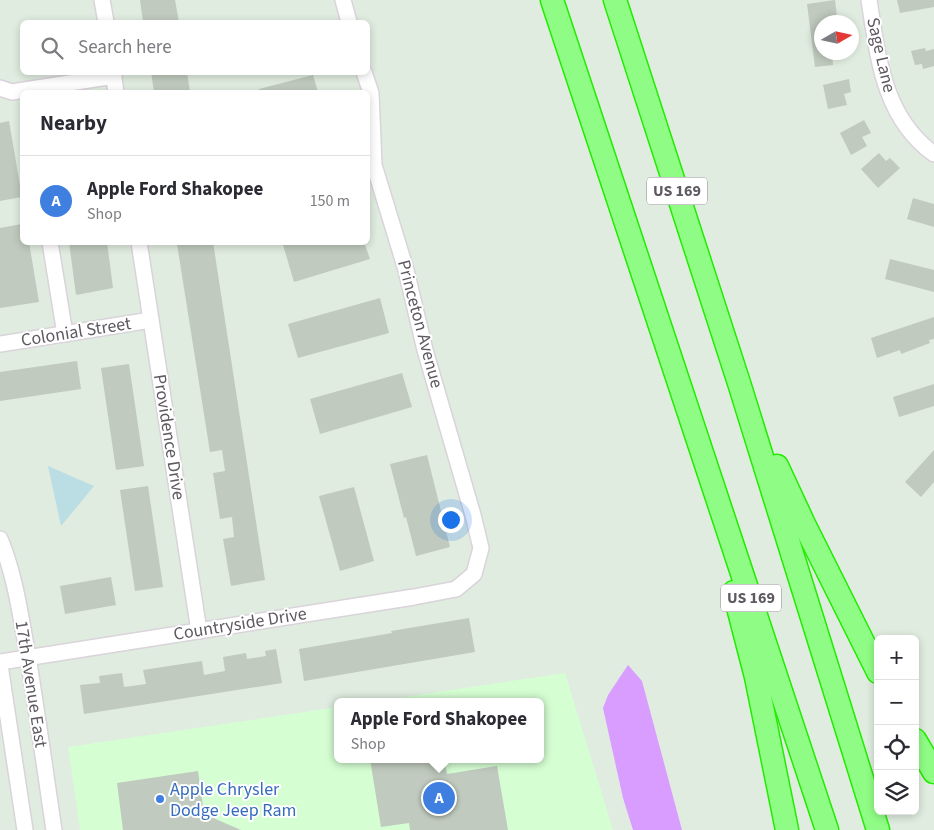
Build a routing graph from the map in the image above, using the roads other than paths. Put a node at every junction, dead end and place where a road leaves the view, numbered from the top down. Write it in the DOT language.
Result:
graph roads {
  1 [pos="102,0"];
  2 [pos="342,0"];
  3 [pos="552,0"];
  4 [pos="615,0"];
  5 [pos="869,0"];
  6 [pos="106,20"];
  7 [pos="348,20"];
  8 [pos="109,75"];
  9 [pos="114,75"];
  10 [pos="365,75"];
  11 [pos="0,88"];
  12 [pos="32,90"];
  13 [pos="116,90"];
  14 [pos="370,90"];
  15 [pos="370,90"];
  16 [pos="20,91"];
  17 [pos="934,154"];
  18 [pos="50,245"];
  19 [pos="139,245"];
  20 [pos="151,320"];
  21 [pos="65,334"];
  22 [pos="0,344"];
  23 [pos="674,366"];
  24 [pos="739,383"];
  25 [pos="0,539"];
  26 [pos="474,574"];
  27 [pos="199,631"];
  28 [pos="28,657"];
  29 [pos="0,664"];
  30 [pos="874,664"];
  31 [pos="919,747"];
  32 [pos="934,772"];
  33 [pos="25,830"];
  34 [pos="54,830"];
  35 [pos="787,830"];
  36 [pos="827,830"];
  37 [pos="878,830"];
  1 -- 6 [label="street"];
  2 -- 7 [label="street"];
  3 -- 23 [label="highway, US 169"];
  4 -- 24 [label="highway, US 169"];
  5 -- 17 [label="street, Sage Lane"];
  8 -- 12 [label="street"];
  9 -- 13 [label="street"];
  10 -- 15 [label="street, Princeton Avenue"];
  11 -- 16 [label="street"];
  14 -- 26 [label="street, Princeton Avenue"];
  18 -- 21 [label="street"];
  19 -- 20 [label="street, Providence Drive"];
  20 -- 21 [label="street, Colonial Street"];
  20 -- 27 [label="street, Providence Drive"];
  21 -- 22 [label="street, Colonial Street"];
  23 -- 35 [label="highway"];
  23 -- 36 [label="highway, US 169"];
  24 -- 30 [label="highway"];
  24 -- 37 [label="highway, US 169"];
  25 -- 28 [label="street, 17th Avenue East"];
  26 -- 27 [label="street, Countryside Drive"];
  27 -- 28 [label="street, Countryside Drive"];
  28 -- 29 [label="street, Countryside Drive"];
  28 -- 34 [label="street, 17th Avenue East"];
  29 -- 33 [label="street, 17th Avenue East"];
  31 -- 32 [label="highway"];
}
